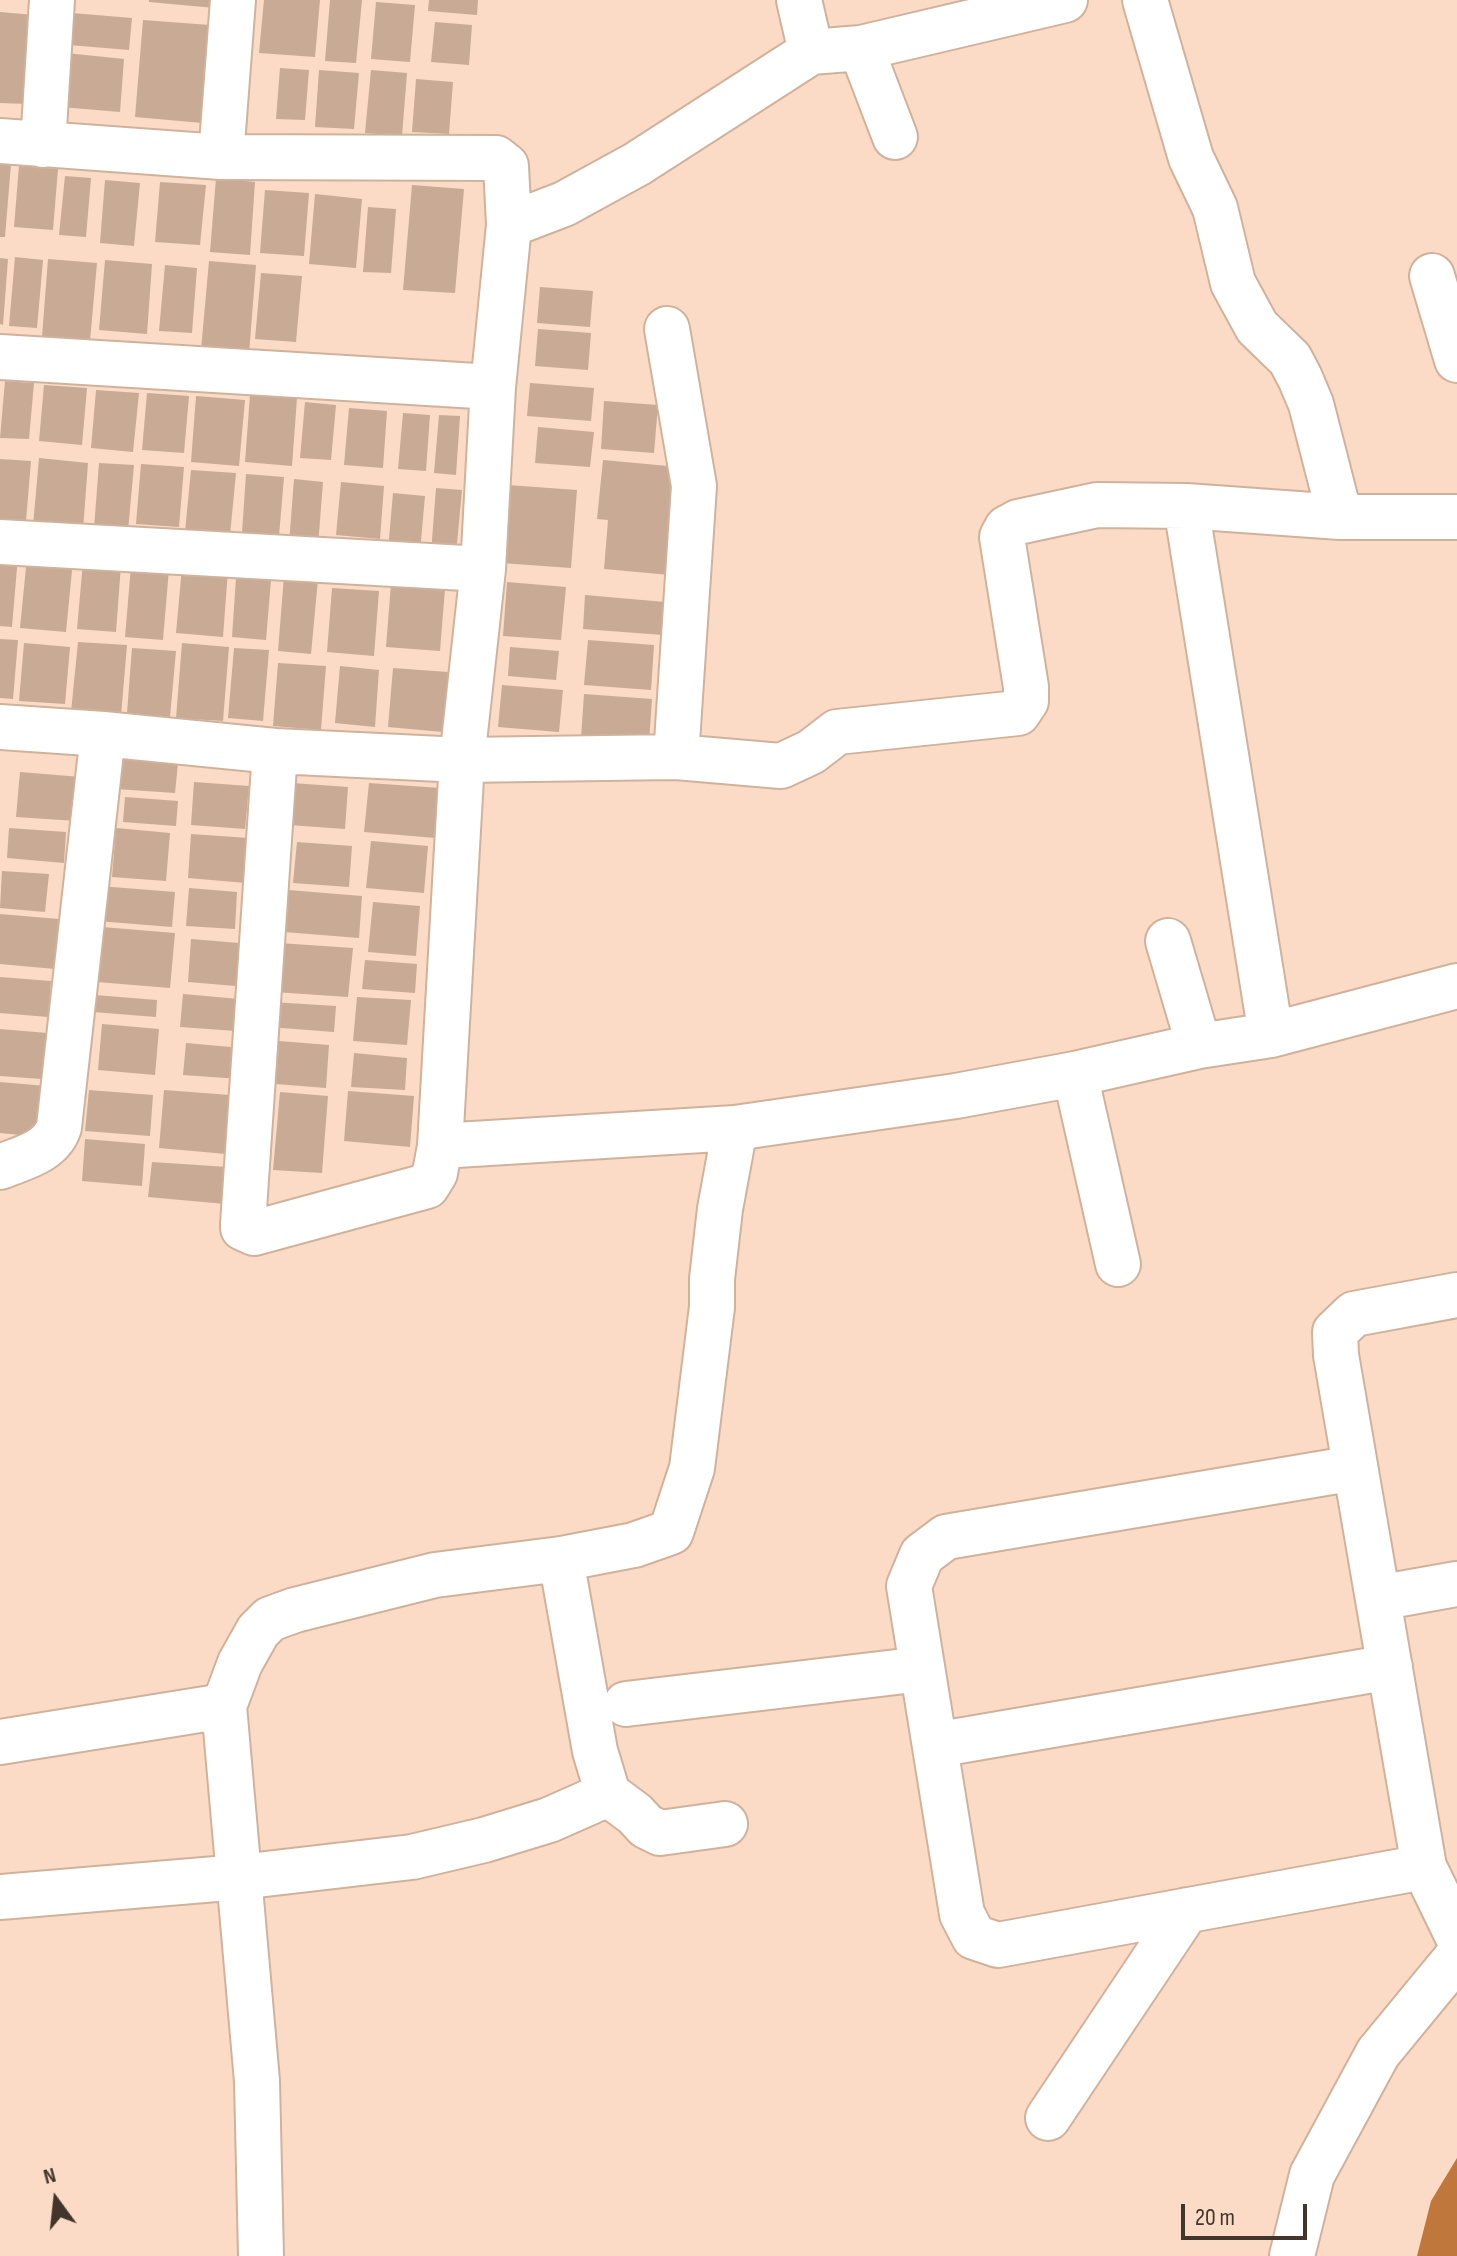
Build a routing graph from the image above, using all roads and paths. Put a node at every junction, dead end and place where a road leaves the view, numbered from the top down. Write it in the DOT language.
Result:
graph roads {
  1 [pos="52,0"];
  2 [pos="233,0"];
  3 [pos="799,0"];
  4 [pos="1065,0"];
  5 [pos="1145,0"];
  6 [pos="861,48"];
  7 [pos="811,52"];
  8 [pos="895,137"];
  9 [pos="0,141"];
  10 [pos="43,145"];
  11 [pos="221,157"];
  12 [pos="509,225"];
  13 [pos="1432,276"];
  14 [pos="667,329"];
  15 [pos="0,357"];
  16 [pos="1457,360"];
  17 [pos="493,387"];
  18 [pos="1186,506"];
  19 [pos="1340,517"];
  20 [pos="1457,517"];
  21 [pos="0,542"];
  22 [pos="483,569"];
  23 [pos="0,727"];
  24 [pos="103,734"];
  25 [pos="275,751"];
  26 [pos="676,757"];
  27 [pos="462,760"];
  28 [pos="1168,941"];
  29 [pos="1457,986"];
  30 [pos="1271,1035"];
  31 [pos="1199,1046"];
  32 [pos="1075,1074"];
  33 [pos="735,1128"];
  34 [pos="440,1146"];
  35 [pos="0,1167"];
  36 [pos="1118,1264"];
  37 [pos="1457,1295"];
  38 [pos="1355,1468"];
  39 [pos="561,1559"];
  40 [pos="1457,1584"];
  41 [pos="1378,1598"];
  42 [pos="1390,1667"];
  43 [pos="922,1669"];
  44 [pos="626,1704"];
  45 [pos="224,1706"];
  46 [pos="0,1742"];
  47 [pos="935,1745"];
  48 [pos="608,1794"];
  49 [pos="725,1824"];
  50 [pos="1424,1867"];
  51 [pos="240,1877"];
  52 [pos="0,1897"];
  53 [pos="1187,1910"];
  54 [pos="1457,1935"];
  55 [pos="1457,1957"];
  56 [pos="1048,2118"];
  57 [pos="261,2256"];
  58 [pos="1292,2256"];
  1 -- 10 [label="street"];
  2 -- 11 [label="street"];
  3 -- 7 [label="street"];
  4 -- 6 [label="street"];
  5 -- 19 [label="street"];
  6 -- 7 [label="street"];
  6 -- 8 [label="street"];
  7 -- 12 [label="street"];
  9 -- 10 [label="street"];
  10 -- 11 [label="street"];
  11 -- 12 [label="street"];
  12 -- 17 [label="street"];
  13 -- 16 [label="street"];
  14 -- 26 [label="street"];
  15 -- 17 [label="street"];
  17 -- 22 [label="street"];
  18 -- 19 [label="street"];
  18 -- 26 [label="street"];
  18 -- 30 [label="street"];
  19 -- 20 [label="street"];
  21 -- 22 [label="street"];
  22 -- 27 [label="street"];
  23 -- 24 [label="street"];
  24 -- 25 [label="street"];
  24 -- 35 [label="street"];
  25 -- 27 [label="street"];
  25 -- 34 [label="street"];
  26 -- 27 [label="street"];
  27 -- 34 [label="street"];
  28 -- 31 [label="street"];
  29 -- 30 [label="street"];
  30 -- 31 [label="street"];
  31 -- 32 [label="street"];
  32 -- 33 [label="street"];
  32 -- 36 [label="street"];
  33 -- 34 [label="street"];
  33 -- 39 [label="street"];
  37 -- 38 [label="street"];
  38 -- 41 [label="street"];
  38 -- 43 [label="street"];
  39 -- 45 [label="street"];
  39 -- 48 [label="street"];
  40 -- 41 [label="street"];
  41 -- 42 [label="street"];
  42 -- 47 [label="street"];
  42 -- 50 [label="street"];
  43 -- 44 [label="street"];
  43 -- 47 [label="street"];
  45 -- 46 [label="street"];
  45 -- 51 [label="street"];
  47 -- 53 [label="street"];
  48 -- 49 [label="street"];
  48 -- 51 [label="street"];
  50 -- 53 [label="street"];
  50 -- 54 [label="street"];
  51 -- 52 [label="street"];
  51 -- 57 [label="street"];
  53 -- 56 [label="street"];
  55 -- 58 [label="street"];
}
